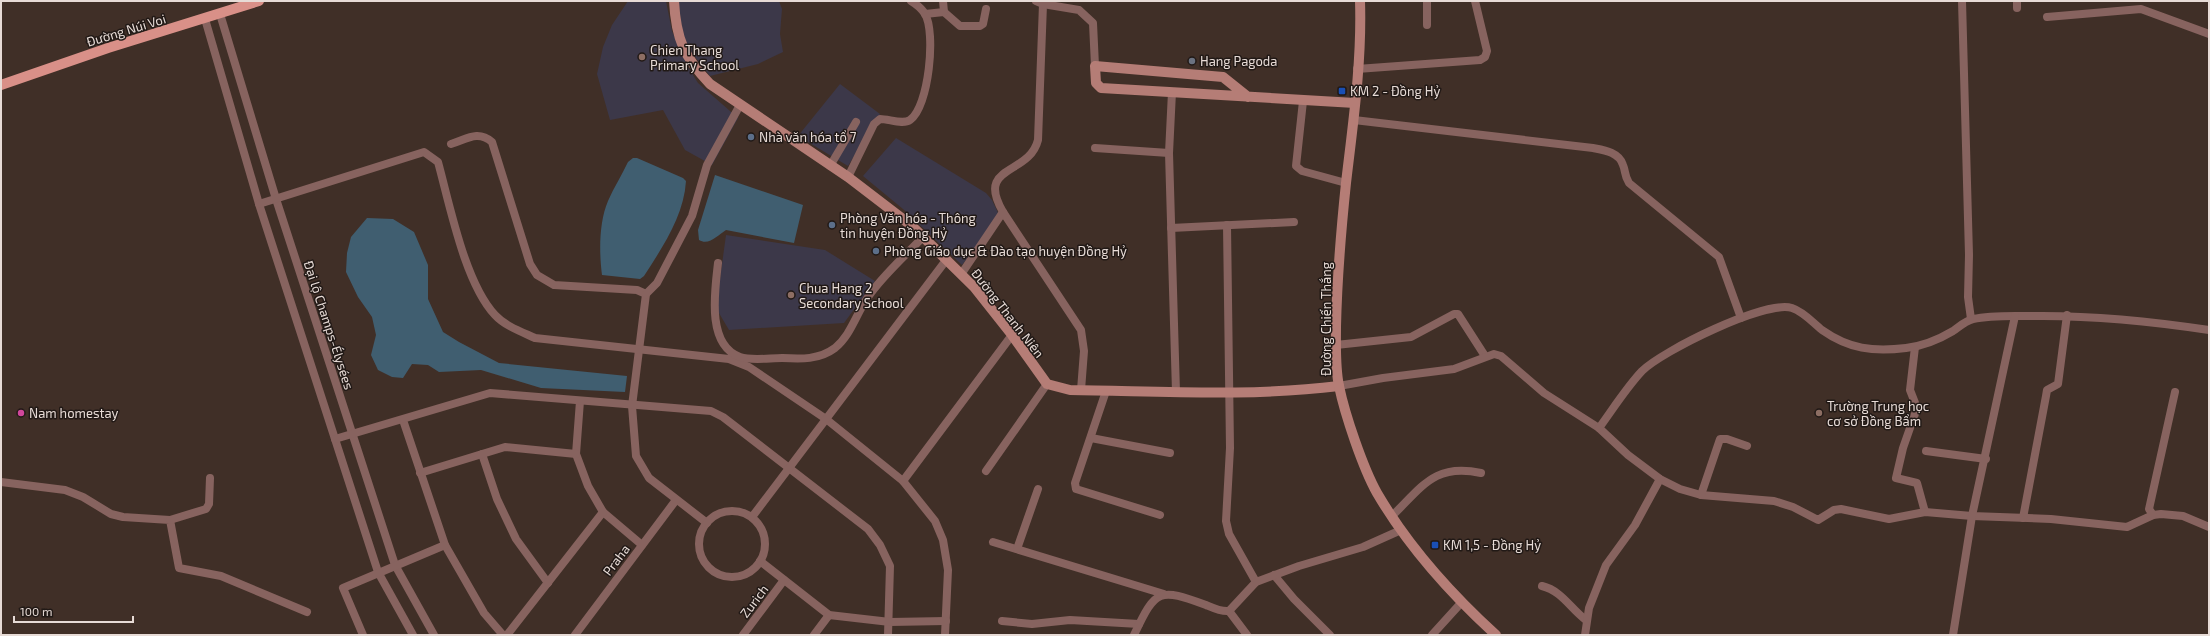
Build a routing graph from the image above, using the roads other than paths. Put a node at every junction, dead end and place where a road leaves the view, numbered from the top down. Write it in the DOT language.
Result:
graph roads {
  1 [pos="259,1"];
  2 [pos="674,1"];
  3 [pos="911,1"];
  4 [pos="943,1"];
  5 [pos="1360,1"];
  6 [pos="1427,1"];
  7 [pos="1475,1"];
  8 [pos="1962,1"];
  9 [pos="1039,2"];
  10 [pos="2141,5"];
  11 [pos="986,9"];
  12 [pos="944,12"];
  13 [pos="220,14"];
  14 [pos="925,14"];
  15 [pos="2047,18"];
  16 [pos="205,19"];
  17 [pos="1427,25"];
  18 [pos="2209,34"];
  19 [pos="1095,66"];
  20 [pos="1357,69"];
  21 [pos="1,84"];
  22 [pos="1172,92"];
  23 [pos="1248,96"];
  24 [pos="1303,101"];
  25 [pos="1355,103"];
  26 [pos="740,105"];
  27 [pos="1354,120"];
  28 [pos="856,122"];
  29 [pos="451,144"];
  30 [pos="1095,148"];
  31 [pos="1169,153"];
  32 [pos="830,166"];
  33 [pos="848,177"];
  34 [pos="1346,183"];
  35 [pos="276,199"];
  36 [pos="259,204"];
  37 [pos="1003,212"];
  38 [pos="1294,222"];
  39 [pos="1227,225"];
  40 [pos="1171,228"];
  41 [pos="923,237"];
  42 [pos="947,260"];
  43 [pos="718,263"];
  44 [pos="962,273"];
  45 [pos="646,294"];
  46 [pos="2067,315"];
  47 [pos="2015,316"];
  48 [pos="1740,318"];
  49 [pos="1971,319"];
  50 [pos="2209,330"];
  51 [pos="1012,335"];
  52 [pos="1336,344"];
  53 [pos="1915,346"];
  54 [pos="638,349"];
  55 [pos="1485,356"];
  56 [pos="1047,384"];
  57 [pos="1339,386"];
  58 [pos="1081,390"];
  59 [pos="1106,391"];
  60 [pos="1176,392"];
  61 [pos="2175,392"];
  62 [pos="1230,393"];
  63 [pos="580,401"];
  64 [pos="632,406"];
  65 [pos="403,420"];
  66 [pos="826,420"];
  67 [pos="1599,428"];
  68 [pos="352,434"];
  69 [pos="1091,438"];
  70 [pos="335,439"];
  71 [pos="1747,446"];
  72 [pos="1926,451"];
  73 [pos="1170,453"];
  74 [pos="482,454"];
  75 [pos="576,454"];
  76 [pos="1986,459"];
  77 [pos="788,469"];
  78 [pos="986,471"];
  79 [pos="420,473"];
  80 [pos="1481,473"];
  81 [pos="210,478"];
  82 [pos="1660,479"];
  83 [pos="903,481"];
  84 [pos="1,482"];
  85 [pos="1038,489"];
  86 [pos="1701,495"];
  87 [pos="676,500"];
  88 [pos="603,512"];
  89 [pos="1925,512"];
  90 [pos="1160,515"];
  91 [pos="2153,515"];
  92 [pos="1392,516"];
  93 [pos="1972,516"];
  94 [pos="752,517"];
  95 [pos="2023,518"];
  96 [pos="170,520"];
  97 [pos="707,523"];
  98 [pos="2209,527"];
  99 [pos="1401,530"];
  100 [pos="993,542"];
  101 [pos="446,545"];
  102 [pos="642,545"];
  103 [pos="1017,549"];
  104 [pos="760,561"];
  105 [pos="395,565"];
  106 [pos="378,572"];
  107 [pos="1274,575"];
  108 [pos="784,580"];
  109 [pos="1256,582"];
  110 [pos="548,583"];
  111 [pos="1542,586"];
  112 [pos="1164,594"];
  113 [pos="1461,603"];
  114 [pos="1229,611"];
  115 [pos="307,612"];
  116 [pos="829,615"];
  117 [pos="1586,620"];
  118 [pos="1002,621"];
  119 [pos="890,622"];
  120 [pos="946,622"];
  121 [pos="1139,624"];
  122 [pos="363,635"];
  123 [pos="413,635"];
  124 [pos="434,635"];
  125 [pos="502,635"];
  126 [pos="507,635"];
  127 [pos="575,635"];
  128 [pos="743,635"];
  129 [pos="814,635"];
  130 [pos="888,635"];
  131 [pos="946,635"];
  132 [pos="1134,635"];
  133 [pos="1248,635"];
  134 [pos="1330,635"];
  135 [pos="1432,635"];
  136 [pos="1496,635"];
  137 [pos="1585,635"];
  138 [pos="1953,635"];
  1 -- 13 [label="main road, Đường Núi Voi"];
  2 -- 26 [label="street, Đường Thanh Niên"];
  3 -- 14 [label="street"];
  4 -- 12 [label="street"];
  5 -- 20 [label="street, Đường Chiến Thắng"];
  6 -- 17 [label="street"];
  7 -- 20 [label="street"];
  8 -- 49 [label="street"];
  9 -- 19 [label="street"];
  9 -- 37 [label="street"];
  10 -- 15 [label="street"];
  10 -- 18 [label="street"];
  11 -- 12 [label="street"];
  12 -- 14 [label="street"];
  13 -- 16 [label="main road, Đường Núi Voi"];
  13 -- 35 [label="street, Đại lộ Champs-Élysées"];
  14 -- 33 [label="street"];
  16 -- 21 [label="main road, Đường Núi Voi"];
  16 -- 36 [label="street"];
  19 -- 22 [label="street"];
  19 -- 23 [label="street"];
  20 -- 25 [label="street, Đường Chiến Thắng"];
  22 -- 23 [label="street"];
  22 -- 31 [label="street"];
  23 -- 24 [label="street"];
  24 -- 25 [label="street"];
  24 -- 34 [label="street"];
  25 -- 27 [label="street, Đường Chiến Thắng"];
  26 -- 32 [label="street, Đường Thanh Niên"];
  26 -- 45 [label="street"];
  27 -- 34 [label="street, Đường Chiến Thắng"];
  27 -- 48 [label="street"];
  28 -- 32 [label="street"];
  29 -- 45 [label="street"];
  30 -- 31 [label="street"];
  31 -- 40 [label="street"];
  32 -- 33 [label="street, Đường Thanh Niên"];
  33 -- 41 [label="street, Đường Thanh Niên"];
  34 -- 52 [label="street, Đường Chiến Thắng"];
  35 -- 36 [label="street"];
  35 -- 54 [label="street"];
  35 -- 68 [label="street, Đại lộ Champs-Élysées"];
  36 -- 70 [label="street"];
  37 -- 44 [label="street"];
  37 -- 58 [label="street"];
  38 -- 39 [label="street"];
  39 -- 40 [label="street"];
  39 -- 62 [label="street"];
  40 -- 60 [label="street"];
  41 -- 42 [label="street, Đường Thanh Niên"];
  41 -- 43 [label="street"];
  42 -- 44 [label="street, Đường Thanh Niên"];
  42 -- 66 [label="street"];
  44 -- 51 [label="street, Đường Thanh Niên"];
  45 -- 54 [label="street"];
  46 -- 47 [label="street"];
  46 -- 50 [label="street"];
  46 -- 95 [label="street"];
  47 -- 49 [label="street"];
  47 -- 76 [label="street"];
  48 -- 53 [label="street"];
  48 -- 67 [label="street"];
  49 -- 53 [label="street"];
  51 -- 56 [label="street, Đường Thanh Niên"];
  51 -- 83 [label="street"];
  52 -- 55 [label="street"];
  52 -- 57 [label="street, Đường Chiến Thắng"];
  53 -- 89 [label="street"];
  54 -- 64 [label="street"];
  54 -- 66 [label="street"];
  55 -- 57 [label="street"];
  55 -- 67 [label="street"];
  56 -- 58 [label="street"];
  56 -- 78 [label="street"];
  57 -- 62 [label="street"];
  57 -- 92 [label="street, Đường Chiến Thắng"];
  58 -- 59 [label="street"];
  59 -- 60 [label="street"];
  59 -- 69 [label="street"];
  60 -- 62 [label="street"];
  61 -- 91 [label="street"];
  62 -- 109 [label="street"];
  63 -- 64 [label="street"];
  63 -- 65 [label="street"];
  63 -- 75 [label="street"];
  64 -- 77 [label="street"];
  64 -- 87 [label="street"];
  65 -- 68 [label="street"];
  65 -- 79 [label="street"];
  66 -- 77 [label="street"];
  66 -- 83 [label="street"];
  67 -- 82 [label="street"];
  68 -- 70 [label="street"];
  68 -- 105 [label="street, Đại lộ Champs-Élysées"];
  69 -- 73 [label="street"];
  69 -- 90 [label="street"];
  70 -- 106 [label="street"];
  71 -- 86 [label="street"];
  72 -- 76 [label="street"];
  74 -- 75 [label="street"];
  74 -- 79 [label="street"];
  74 -- 110 [label="street"];
  75 -- 88 [label="street"];
  76 -- 93 [label="street"];
  77 -- 94 [label="street"];
  77 -- 119 [label="street"];
  79 -- 101 [label="street"];
  80 -- 92 [label="street"];
  81 -- 96 [label="street"];
  82 -- 86 [label="street"];
  82 -- 117 [label="street"];
  83 -- 120 [label="street"];
  84 -- 96 [label="street"];
  85 -- 103 [label="street"];
  86 -- 89 [label="street"];
  87 -- 97 [label="street"];
  87 -- 102 [label="street, Praha"];
  88 -- 102 [label="street"];
  88 -- 110 [label="street"];
  89 -- 93 [label="street"];
  91 -- 95 [label="street"];
  91 -- 98 [label="street"];
  92 -- 99 [label="street, Đường Chiến Thắng"];
  93 -- 95 [label="street"];
  93 -- 138 [label="street"];
  94 -- 97 [label="street"];
  94 -- 104 [label="street"];
  96 -- 115 [label="street"];
  97 -- 104 [label="street"];
  99 -- 107 [label="street"];
  99 -- 113 [label="street, Đường Chiến Thắng"];
  100 -- 103 [label="street"];
  101 -- 105 [label="street"];
  101 -- 125 [label="street"];
  102 -- 127 [label="street, Praha"];
  103 -- 112 [label="street"];
  104 -- 108 [label="street"];
  105 -- 106 [label="street"];
  105 -- 124 [label="street, Đại lộ Champs-Élysées"];
  106 -- 122 [label="street"];
  106 -- 123 [label="street"];
  107 -- 109 [label="street"];
  107 -- 134 [label="street"];
  108 -- 116 [label="street"];
  108 -- 128 [label="street, Zurich"];
  109 -- 114 [label="street"];
  110 -- 126 [label="street"];
  111 -- 117 [label="street"];
  112 -- 114 [label="street"];
  112 -- 121 [label="street"];
  113 -- 135 [label="street"];
  113 -- 136 [label="street, Đường Chiến Thắng"];
  114 -- 133 [label="street"];
  116 -- 119 [label="street"];
  116 -- 129 [label="street"];
  117 -- 137 [label="street"];
  118 -- 121 [label="street"];
  119 -- 120 [label="street"];
  119 -- 130 [label="street"];
  120 -- 131 [label="street"];
  121 -- 132 [label="street"];
}
